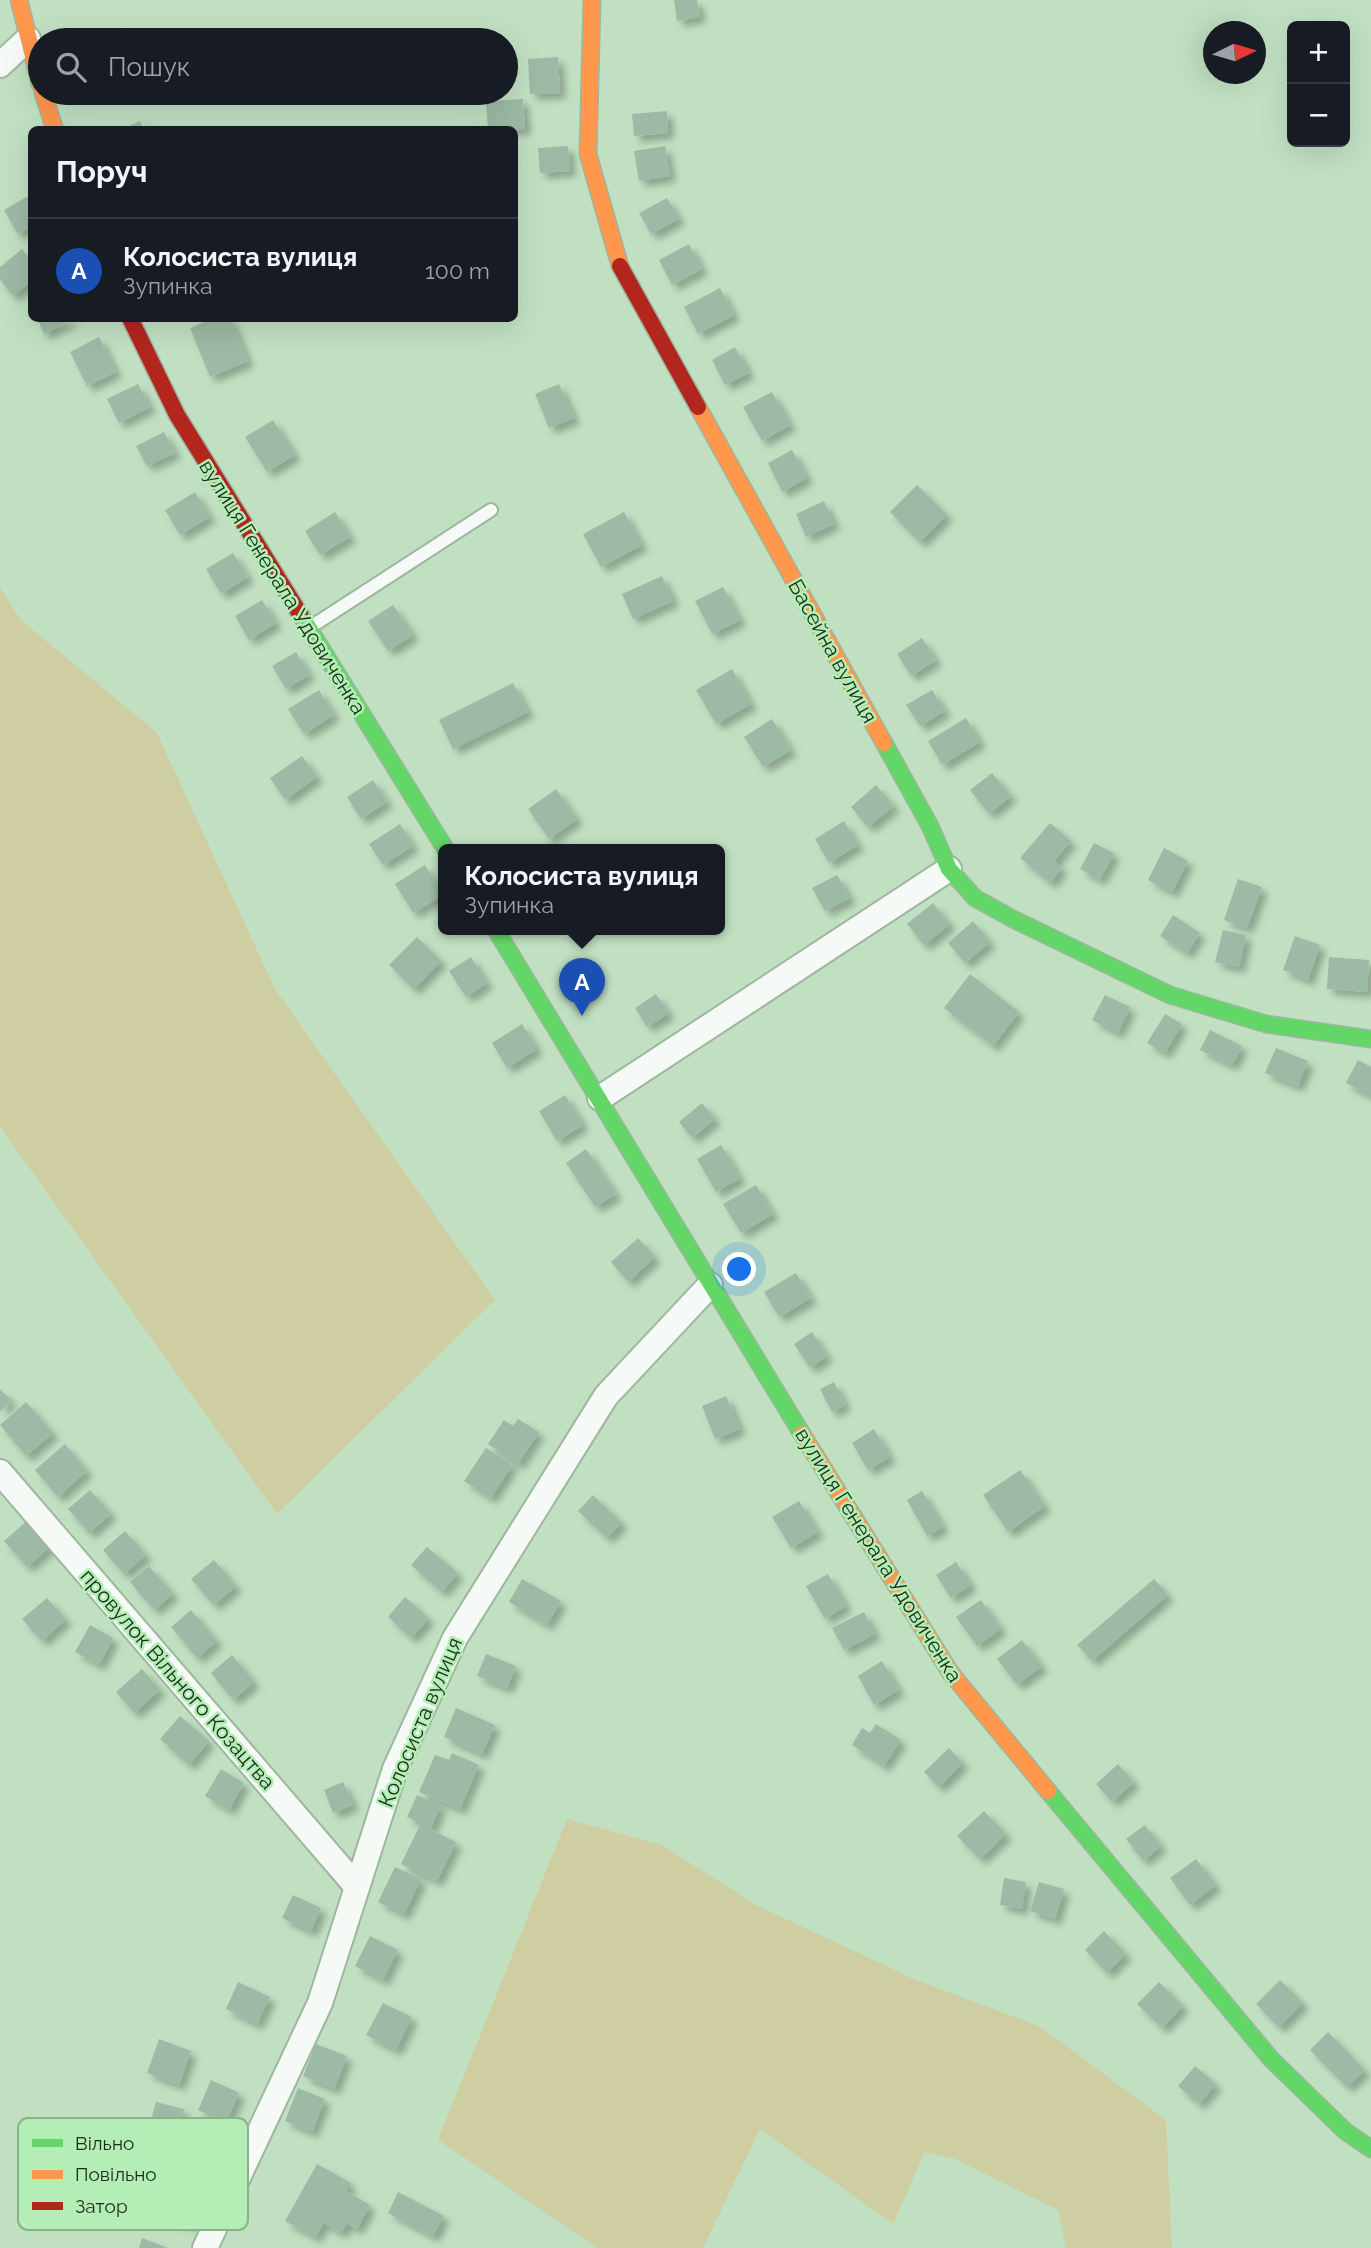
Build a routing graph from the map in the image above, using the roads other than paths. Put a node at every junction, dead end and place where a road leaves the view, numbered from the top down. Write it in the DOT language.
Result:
graph roads {
  1 [pos="19,0"];
  2 [pos="592,0"];
  3 [pos="28,39"];
  4 [pos="0,65"];
  5 [pos="47,105"];
  6 [pos="54,126"];
  7 [pos="132,322"];
  8 [pos="491,510"];
  9 [pos="309,628"];
  10 [pos="442,844"];
  11 [pos="949,869"];
  12 [pos="499,935"];
  13 [pos="1371,1039"];
  14 [pos="600,1098"];
  15 [pos="710,1285"];
  16 [pos="0,1472"];
  17 [pos="357,1887"];
  18 [pos="1371,2149"];
  19 [pos="248,2156"];
  20 [pos="213,2230"];
  21 [pos="205,2248"];
  1 -- 3 [label="main road"];
  2 -- 11 [label="main road, Басейна вулиця"];
  3 -- 4 [label="street"];
  5 -- 6 [label="main road"];
  7 -- 9 [label="main road, вулиця Генерала Удовиченка"];
  8 -- 9 [label="lane"];
  9 -- 10 [label="main road, вулиця Генерала Удовиченка"];
  11 -- 13 [label="main road, Басейна вулиця"];
  11 -- 14 [label="street"];
  12 -- 14 [label="main road, вулиця Генерала Удовиченка"];
  14 -- 15 [label="main road, вулиця Генерала Удовиченка"];
  15 -- 17 [label="street, Колосиста вулиця"];
  15 -- 18 [label="main road, вулиця Генерала Удовиченка"];
  16 -- 17 [label="street, провулок Вільного Козацтва"];
  17 -- 19 [label="street, Колосиста вулиця"];
  20 -- 21 [label="street, Колосиста вулиця"];
}
